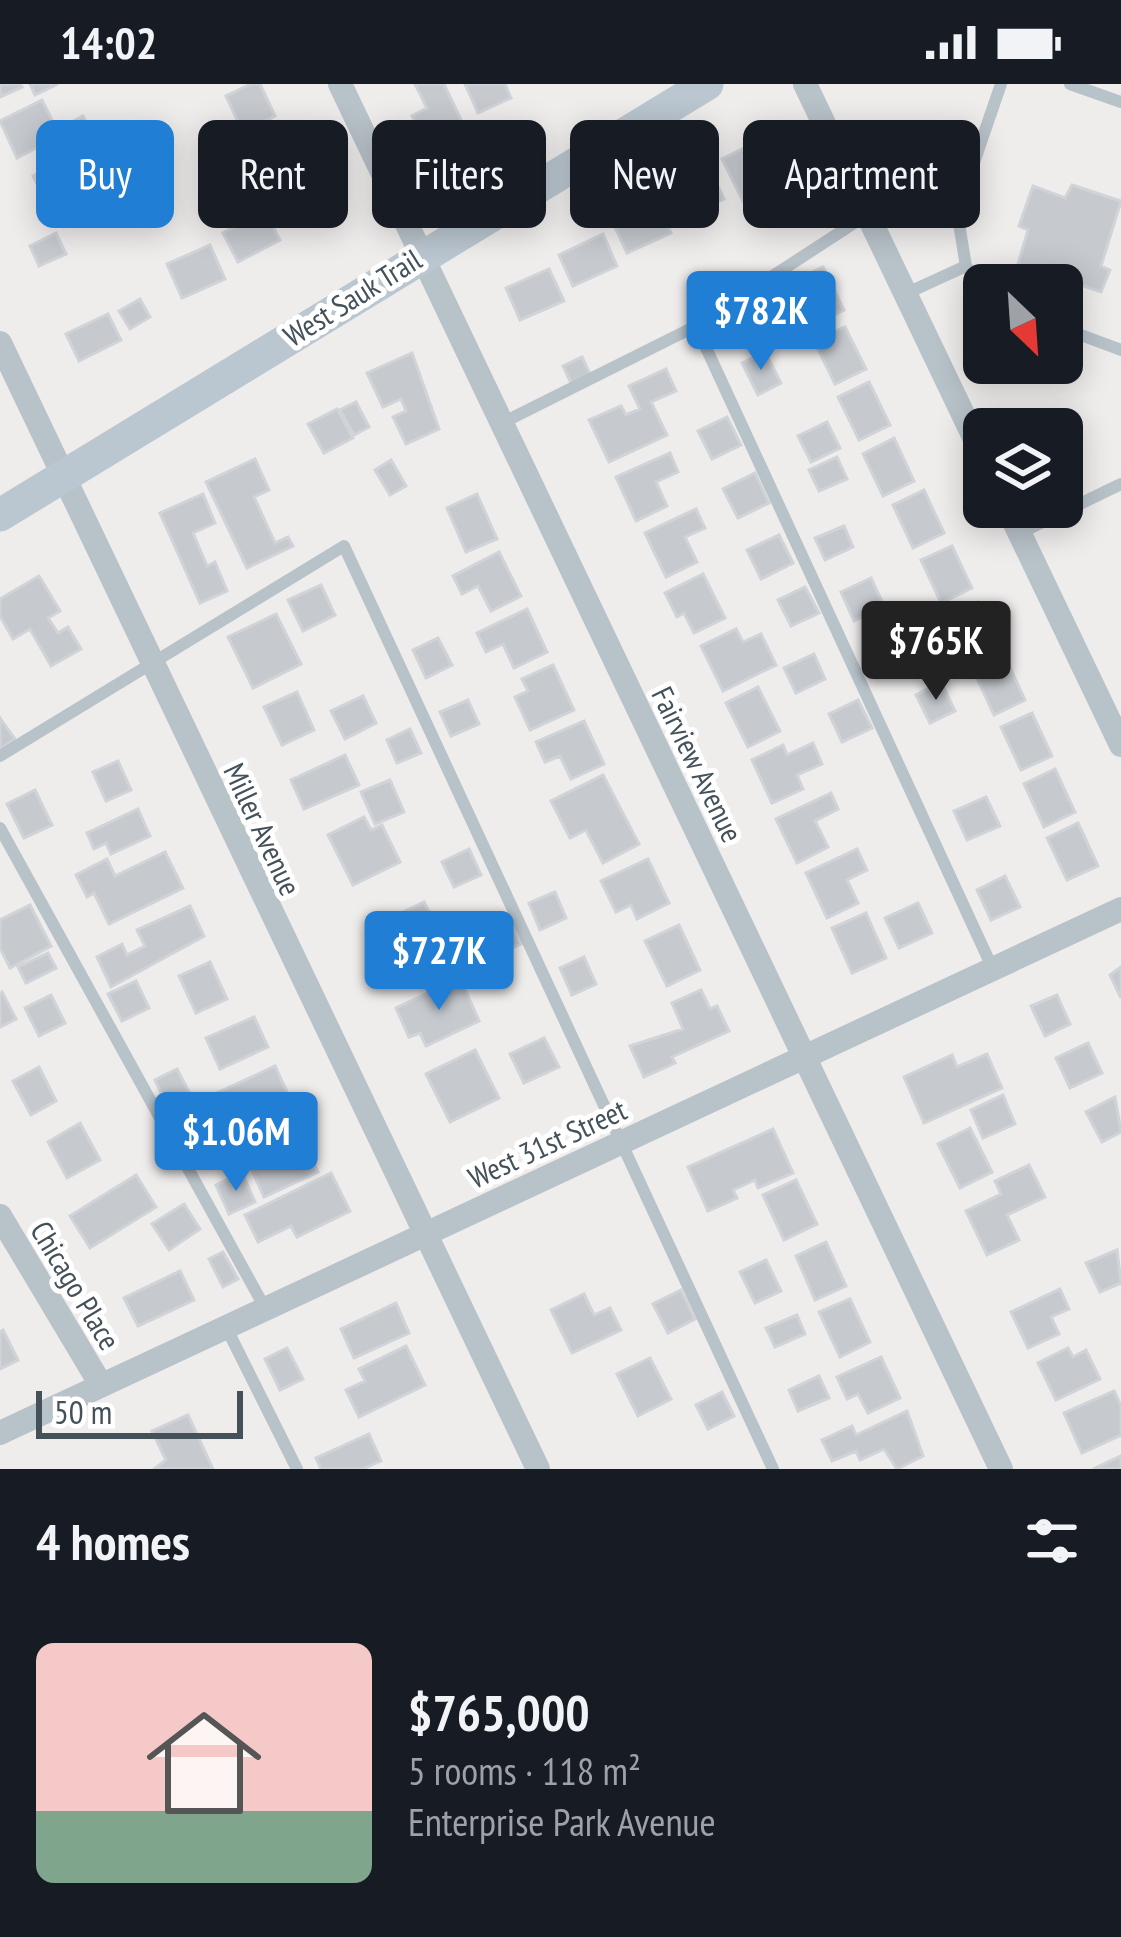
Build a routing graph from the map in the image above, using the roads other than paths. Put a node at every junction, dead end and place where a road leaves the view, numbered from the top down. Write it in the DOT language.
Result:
graph roads {
  1 [pos="340,84"];
  2 [pos="707,84"];
  3 [pos="805,84"];
  4 [pos="1001,84"];
  5 [pos="1070,84"];
  6 [pos="1121,102"];
  7 [pos="823,120"];
  8 [pos="846,228"];
  9 [pos="876,228"];
  10 [pos="421,254"];
  11 [pos="967,264"];
  12 [pos="963,268"];
  13 [pos="905,293"];
  14 [pos="696,326"];
  15 [pos="1083,336"];
  16 [pos="0,343"];
  17 [pos="1121,350"];
  18 [pos="963,414"];
  19 [pos="502,423"];
  20 [pos="62,475"];
  21 [pos="1121,484"];
  22 [pos="0,515"];
  23 [pos="1018,528"];
  24 [pos="1020,533"];
  25 [pos="151,664"];
  26 [pos="1121,745"];
  27 [pos="0,756"];
  28 [pos="0,828"];
  29 [pos="1121,908"];
  30 [pos="992,967"];
  31 [pos="804,1055"];
  32 [pos="620,1142"];
  33 [pos="0,1216"];
  34 [pos="422,1235"];
  35 [pos="266,1308"];
  36 [pos="226,1327"];
  37 [pos="101,1385"];
  38 [pos="0,1433"];
  39 [pos="297,1469"];
  40 [pos="538,1469"];
  41 [pos="773,1469"];
  42 [pos="1001,1469"];
  1 -- 10 [label="street, Fairview Avenue"];
  2 -- 10 [label="main road, West Sauk Trail"];
  3 -- 7 [label="street"];
  4 -- 11 [label="lane"];
  5 -- 6 [label="lane"];
  8 -- 14 [label="lane"];
  9 -- 13 [label="street"];
  10 -- 19 [label="street, Fairview Avenue"];
  10 -- 20 [label="main road, West Sauk Trail"];
  12 -- 13 [label="lane"];
  13 -- 18 [label="street"];
  14 -- 19 [label="lane"];
  14 -- 30 [label="lane"];
  15 -- 17 [label="lane"];
  16 -- 20 [label="street, Miller Avenue"];
  19 -- 31 [label="street, Fairview Avenue"];
  20 -- 22 [label="main road, West Sauk Trail"];
  20 -- 25 [label="street, Miller Avenue"];
  21 -- 24 [label="lane"];
  23 -- 24 [label="street"];
  24 -- 26 [label="street"];
  25 -- 27 [label="lane"];
  25 -- 32 [label="lane"];
  25 -- 34 [label="street, Miller Avenue"];
  28 -- 35 [label="lane"];
  29 -- 30 [label="street, West 31st Street"];
  30 -- 31 [label="street, West 31st Street"];
  31 -- 32 [label="street, West 31st Street"];
  31 -- 42 [label="street, Fairview Avenue"];
  32 -- 34 [label="street, West 31st Street"];
  32 -- 41 [label="lane"];
  33 -- 37 [label="street, Chicago Place"];
  34 -- 35 [label="street, West 31st Street"];
  34 -- 40 [label="street, Miller Avenue"];
  35 -- 36 [label="street, West 31st Street"];
  36 -- 37 [label="street, West 31st Street"];
  36 -- 39 [label="lane"];
  37 -- 38 [label="street, West 31st Street"];
}
